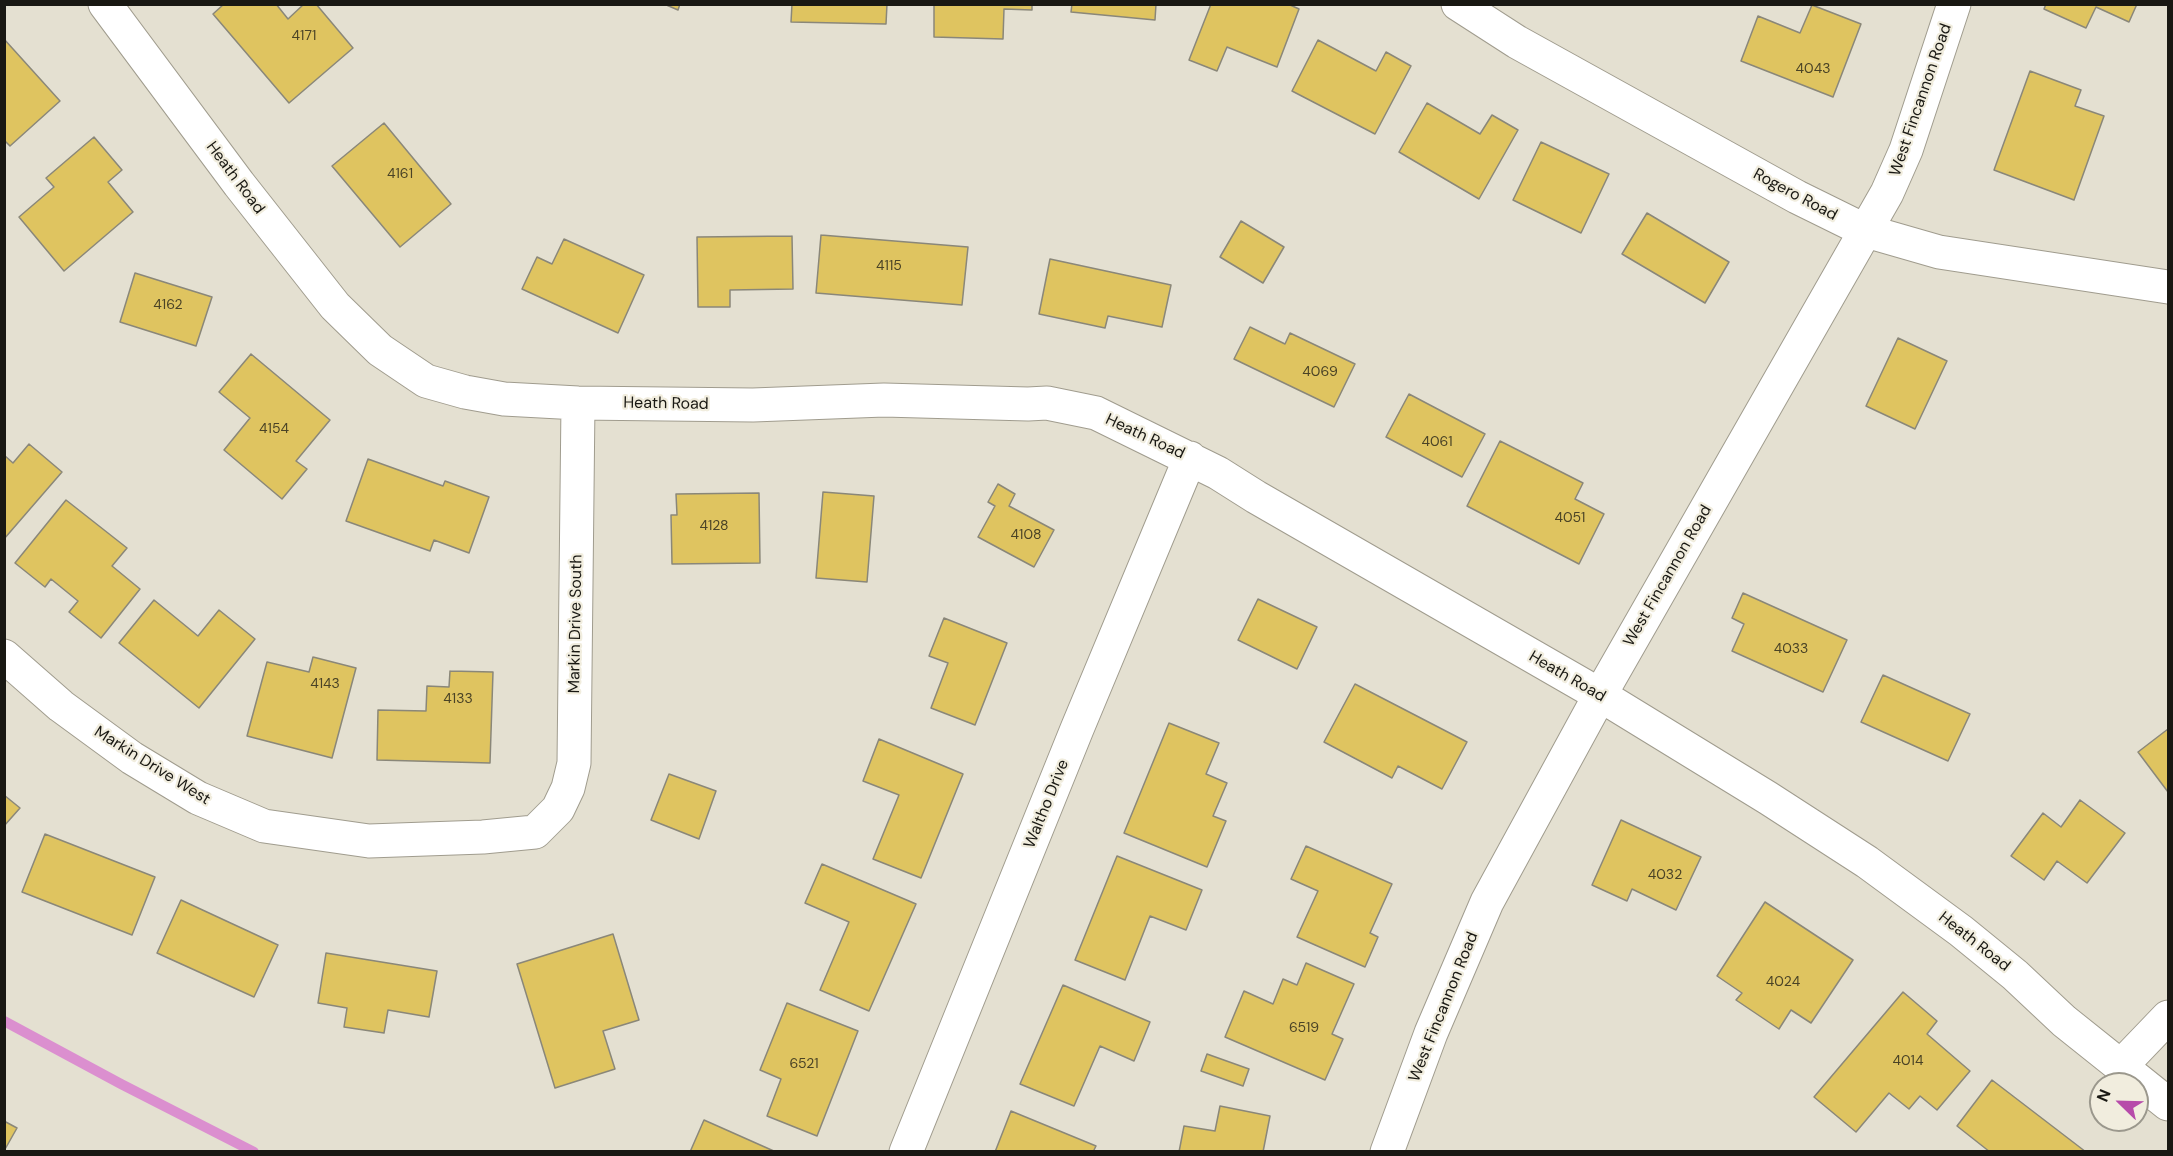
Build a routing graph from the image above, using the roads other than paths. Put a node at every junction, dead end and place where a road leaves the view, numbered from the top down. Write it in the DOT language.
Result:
graph roads {
  1 [pos="105,4"];
  2 [pos="1458,4"];
  3 [pos="1954,4"];
  4 [pos="1866,231"];
  5 [pos="2169,287"];
  6 [pos="578,403"];
  7 [pos="1190,458"];
  8 [pos="4,656"];
  9 [pos="1600,695"];
  10 [pos="535,832"];
  11 [pos="2169,1017"];
  12 [pos="2121,1066"];
  13 [pos="2169,1104"];
  14 [pos="906,1152"];
  15 [pos="1387,1152"];
  1 -- 6 [label="street, Heath Road"];
  2 -- 4 [label="street, Rogero Road"];
  3 -- 4 [label="street, West Fincannon Road"];
  4 -- 5 [label="street, Rogero Road"];
  4 -- 9 [label="street, West Fincannon Road"];
  6 -- 7 [label="street, Heath Road"];
  6 -- 10 [label="street, Markin Drive South"];
  7 -- 9 [label="street, Heath Road"];
  7 -- 14 [label="street, Waltho Drive"];
  8 -- 10 [label="street, Markin Drive West"];
  9 -- 12 [label="street, Heath Road"];
  9 -- 15 [label="street, West Fincannon Road"];
  11 -- 12 [label="street"];
  12 -- 13 [label="street, Heath Road"];
}
